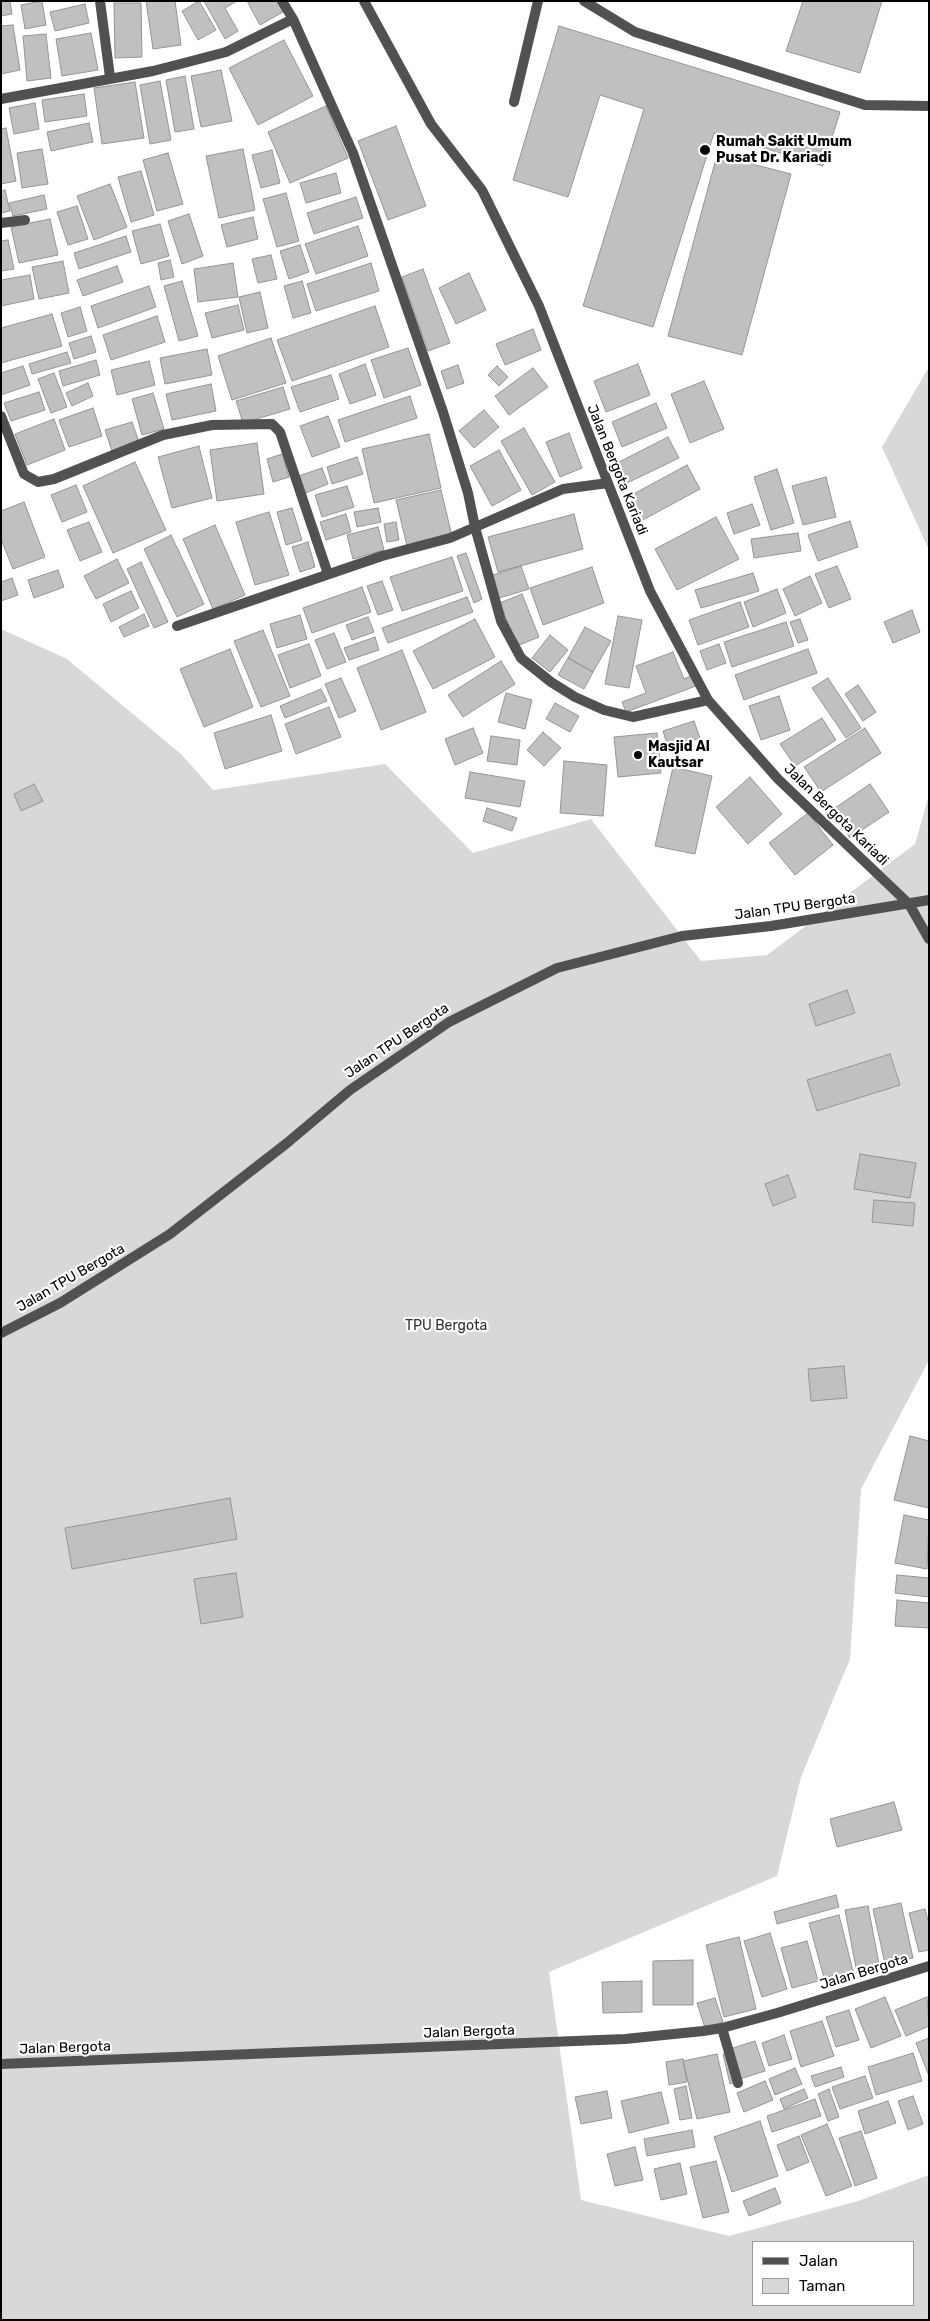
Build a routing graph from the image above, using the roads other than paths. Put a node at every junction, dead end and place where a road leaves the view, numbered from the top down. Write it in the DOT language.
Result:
graph roads {
  1 [pos="100,1"];
  2 [pos="282,1"];
  3 [pos="364,1"];
  4 [pos="538,1"];
  5 [pos="584,1"];
  6 [pos="292,19"];
  7 [pos="110,77"];
  8 [pos="1,99"];
  9 [pos="514,102"];
  10 [pos="929,106"];
  11 [pos="26,220"];
  12 [pos="1,223"];
  13 [pos="1,416"];
  14 [pos="608,483"];
  15 [pos="474,527"];
  16 [pos="328,574"];
  17 [pos="177,626"];
  18 [pos="708,700"];
  19 [pos="929,900"];
  20 [pos="909,904"];
  21 [pos="929,939"];
  22 [pos="1,1333"];
  23 [pos="929,1966"];
  24 [pos="722,2028"];
  25 [pos="1,2064"];
  26 [pos="738,2082"];
  1 -- 7 [label="street"];
  2 -- 6 [label="street"];
  3 -- 14 [label="street, Jalan Bergota Kariadi"];
  4 -- 9 [label="street"];
  5 -- 10 [label="street"];
  6 -- 7 [label="street"];
  6 -- 15 [label="street"];
  7 -- 8 [label="street"];
  11 -- 12 [label="street"];
  13 -- 16 [label="street"];
  14 -- 15 [label="street"];
  14 -- 18 [label="street, Jalan Bergota Kariadi"];
  15 -- 16 [label="street"];
  15 -- 18 [label="street"];
  16 -- 17 [label="street"];
  18 -- 20 [label="street, Jalan Bergota Kariadi"];
  19 -- 20 [label="street, Jalan TPU Bergota"];
  20 -- 21 [label="street"];
  20 -- 22 [label="street, Jalan TPU Bergota"];
  23 -- 24 [label="street, Jalan Bergota"];
  24 -- 25 [label="street, Jalan Bergota"];
  24 -- 26 [label="street"];
}
